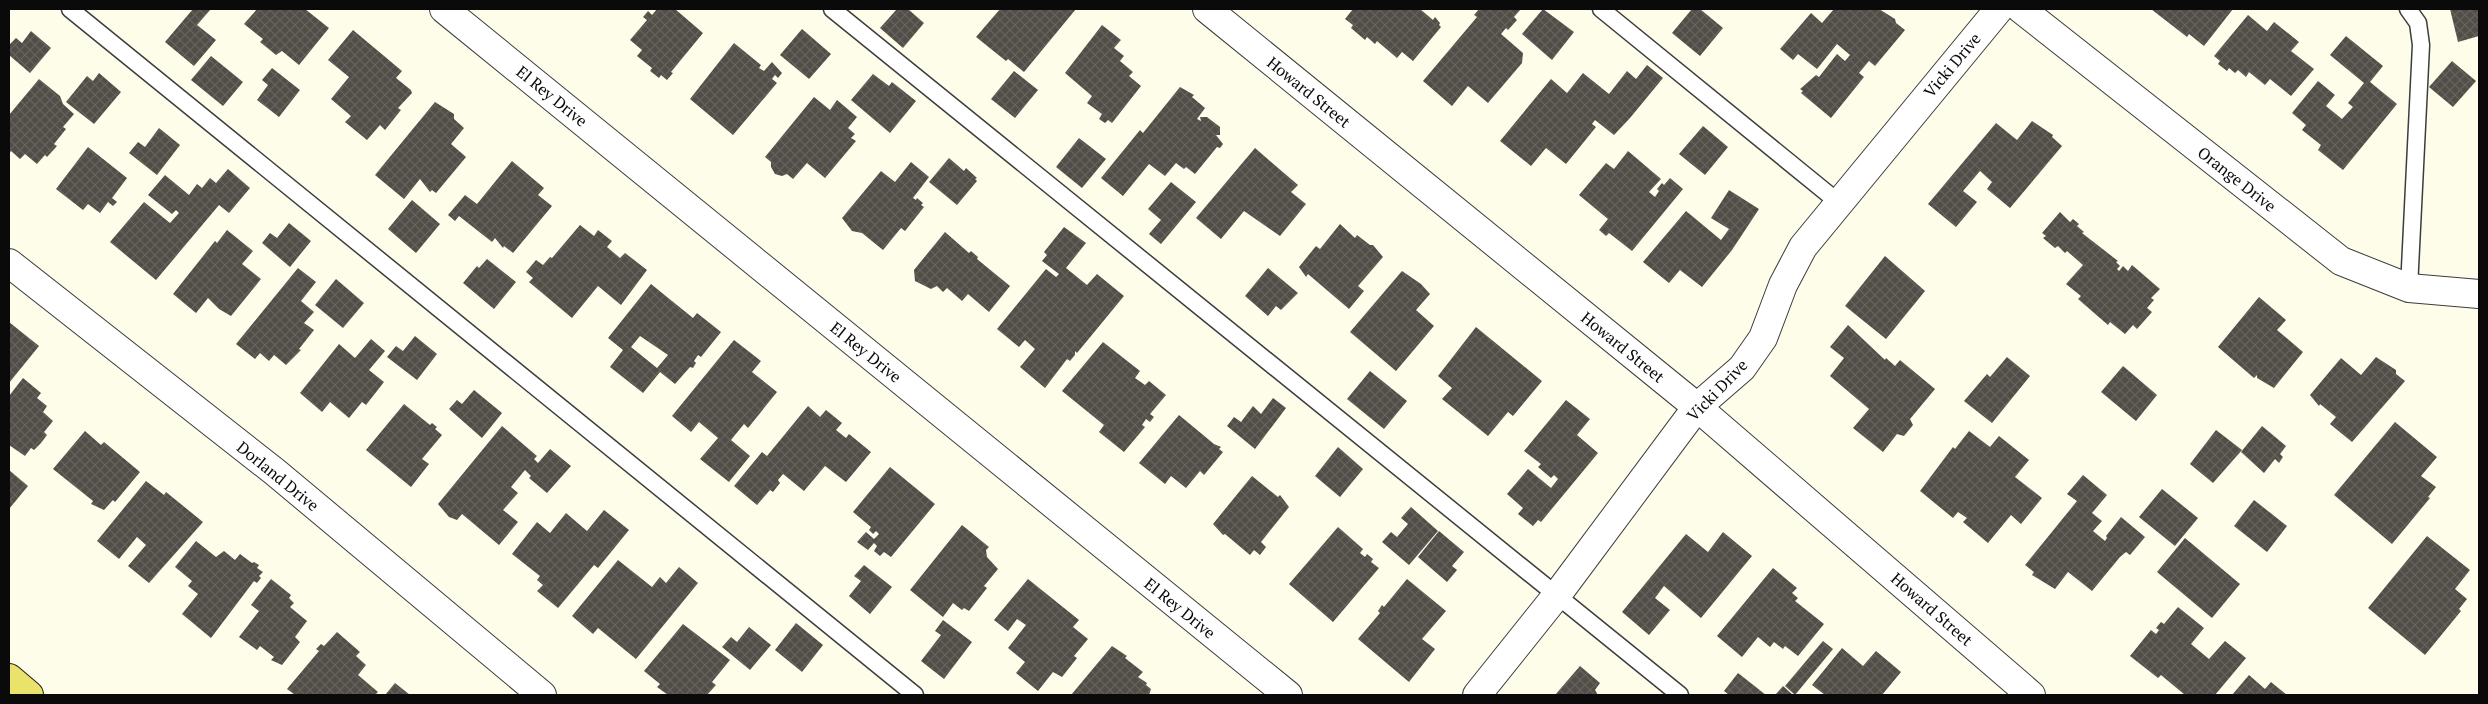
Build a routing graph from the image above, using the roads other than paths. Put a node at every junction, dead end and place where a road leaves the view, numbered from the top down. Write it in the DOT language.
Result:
graph roads {
  1 [pos="70,9"];
  2 [pos="444,9"];
  3 [pos="832,9"];
  4 [pos="1207,9"];
  5 [pos="1601,9"];
  6 [pos="1999,9"];
  7 [pos="2021,9"];
  8 [pos="2408,9"];
  9 [pos="1838,202"];
  10 [pos="9,263"];
  11 [pos="2409,288"];
  12 [pos="2479,294"];
  13 [pos="1697,407"];
  14 [pos="1558,595"];
  15 [pos="9,678"];
  16 [pos="30,695"];
  17 [pos="542,695"];
  18 [pos="915,695"];
  19 [pos="1288,695"];
  20 [pos="1477,695"];
  21 [pos="1680,695"];
  22 [pos="2031,695"];
  1 -- 18 [label="lane"];
  2 -- 19 [label="street, El Rey Drive"];
  3 -- 14 [label="lane"];
  4 -- 13 [label="street, Howard Street"];
  5 -- 9 [label="lane"];
  6 -- 9 [label="street, Vicki Drive"];
  7 -- 11 [label="street, Orange Drive"];
  8 -- 11 [label="lane"];
  9 -- 13 [label="street, Vicki Drive"];
  10 -- 17 [label="street, Dorland Drive"];
  11 -- 12 [label="street, Orange Drive"];
  13 -- 14 [label="street, Vicki Drive"];
  13 -- 22 [label="street, Howard Street"];
  14 -- 20 [label="street, Vicki Drive"];
  14 -- 21 [label="lane"];
  15 -- 16 [label="main road"];
}
